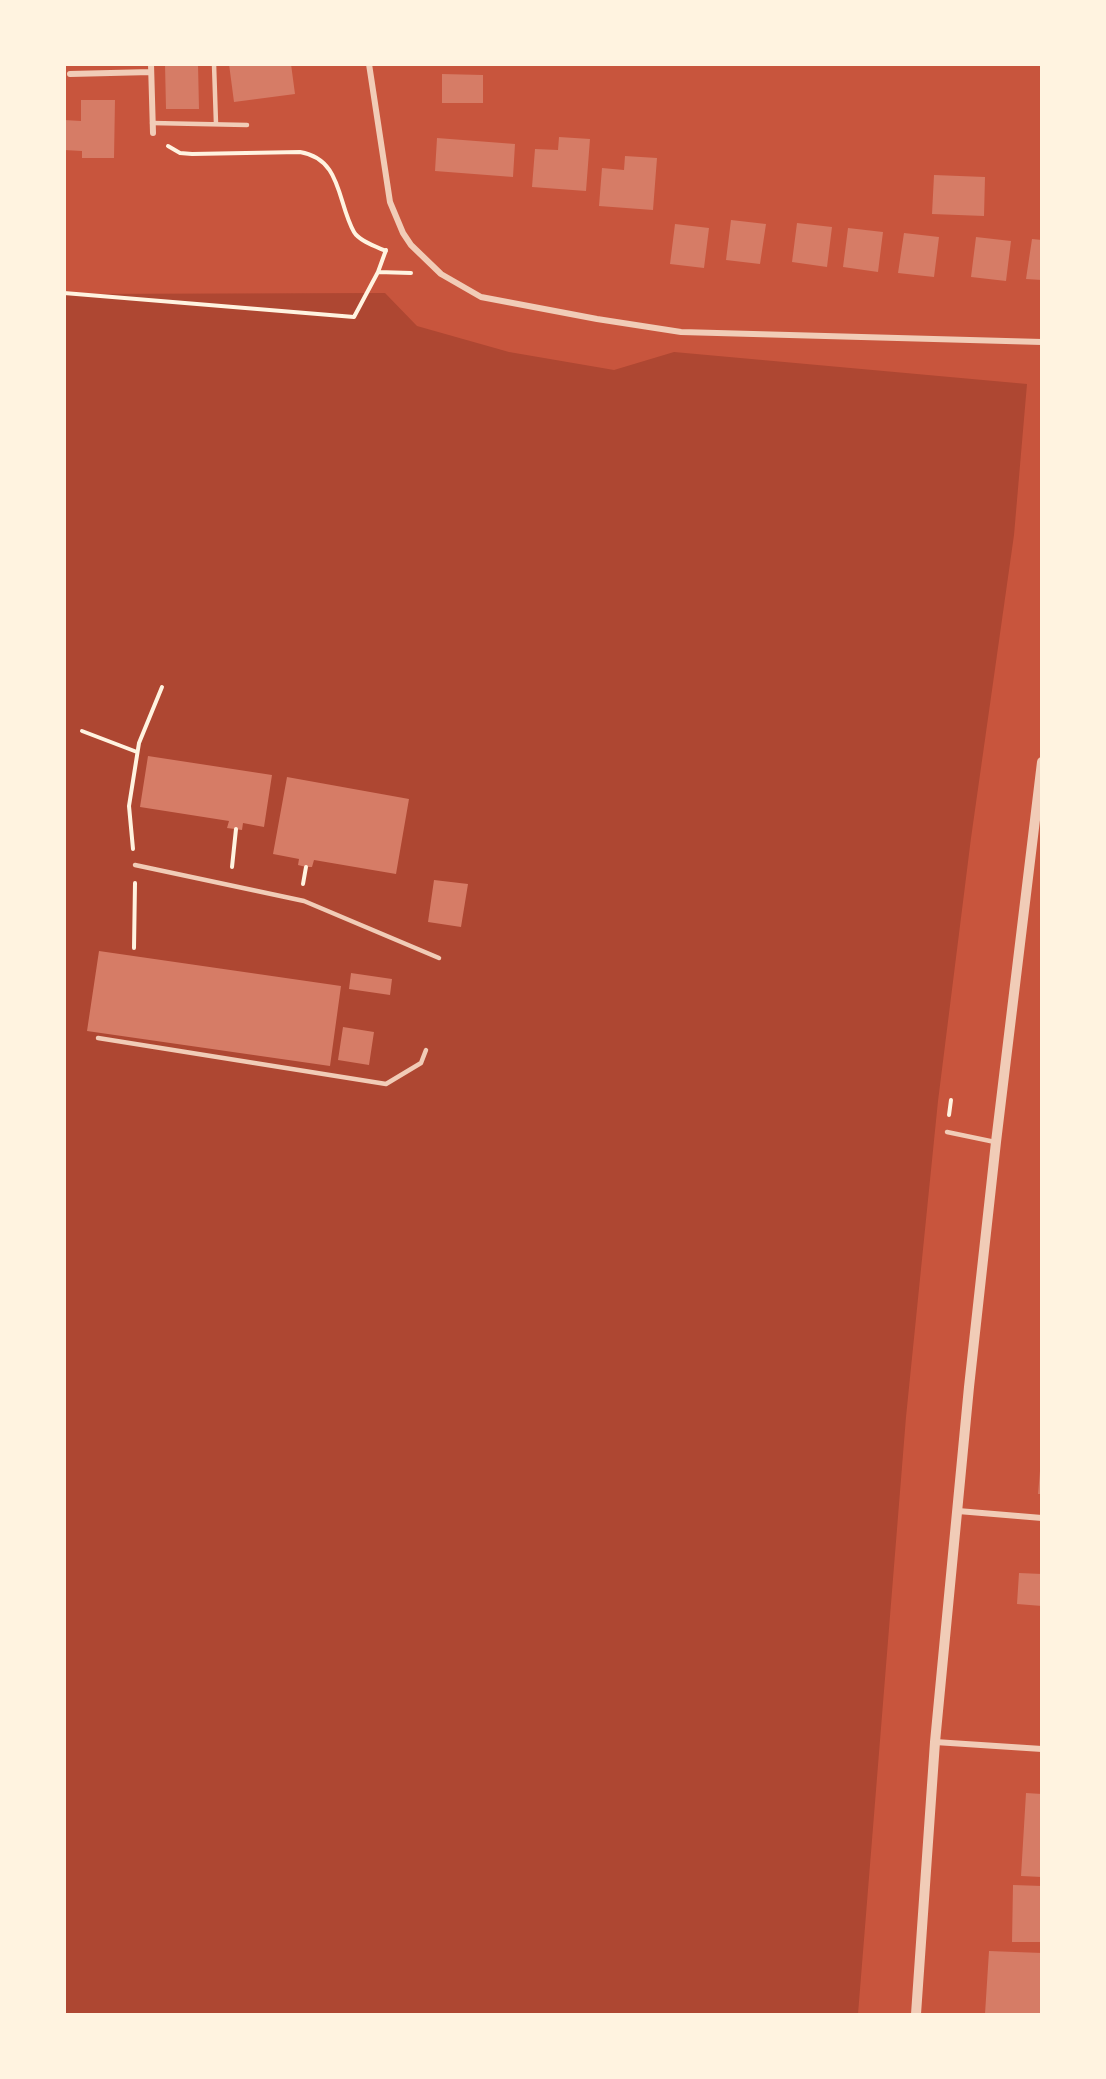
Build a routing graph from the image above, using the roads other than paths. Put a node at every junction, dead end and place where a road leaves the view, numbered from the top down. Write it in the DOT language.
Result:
graph roads {
  1 [pos="214,64"];
  2 [pos="369,64"];
  3 [pos="151,68"];
  4 [pos="70,74"];
  5 [pos="152,123"];
  6 [pos="216,124"];
  7 [pos="247,125"];
  8 [pos="153,133"];
  9 [pos="1041,342"];
  10 [pos="1041,762"];
  11 [pos="135,865"];
  12 [pos="439,958"];
  13 [pos="98,1038"];
  14 [pos="426,1050"];
  15 [pos="947,1132"];
  16 [pos="996,1142"];
  17 [pos="958,1511"];
  18 [pos="1041,1518"];
  19 [pos="935,1742"];
  20 [pos="1041,1749"];
  21 [pos="916,2014"];
  1 -- 6 [label="lane"];
  2 -- 9 [label="street"];
  3 -- 4 [label="street"];
  3 -- 5 [label="street"];
  5 -- 6 [label="lane"];
  5 -- 8 [label="street"];
  6 -- 7 [label="lane"];
  10 -- 16 [label="street"];
  11 -- 12 [label="lane"];
  13 -- 14 [label="lane"];
  15 -- 16 [label="lane"];
  16 -- 17 [label="street"];
  17 -- 18 [label="street"];
  17 -- 19 [label="street"];
  19 -- 20 [label="street"];
  19 -- 21 [label="street"];
}
